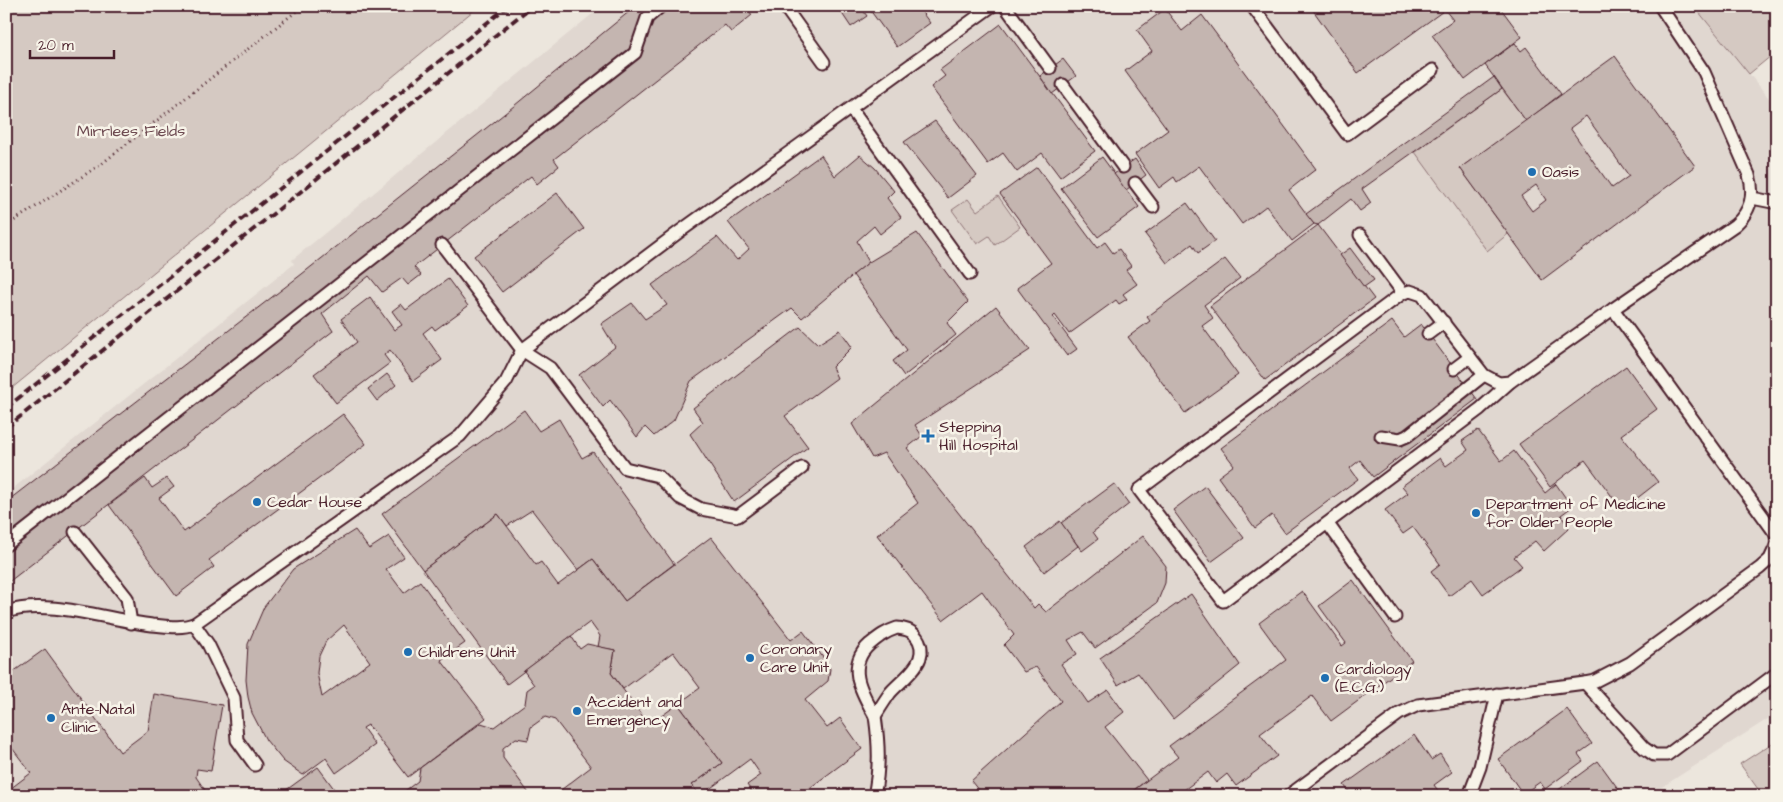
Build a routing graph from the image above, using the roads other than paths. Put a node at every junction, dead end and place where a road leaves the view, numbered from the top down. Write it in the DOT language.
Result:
graph roads {
  1 [pos="661,6"];
  2 [pos="784,6"];
  3 [pos="992,6"];
  4 [pos="1005,6"];
  5 [pos="1252,6"];
  6 [pos="1660,6"];
  7 [pos="824,62"];
  8 [pos="1050,68"];
  9 [pos="1433,70"];
  10 [pos="1063,86"];
  11 [pos="851,109"];
  12 [pos="1124,167"];
  13 [pos="1135,183"];
  14 [pos="1752,198"];
  15 [pos="1777,203"];
  16 [pos="1153,207"];
  17 [pos="1360,235"];
  18 [pos="442,245"];
  19 [pos="970,274"];
  20 [pos="1403,293"];
  21 [pos="1613,310"];
  22 [pos="1444,322"];
  23 [pos="1428,334"];
  24 [pos="522,350"];
  25 [pos="1470,357"];
  26 [pos="1454,369"];
  27 [pos="1484,375"];
  28 [pos="1510,382"];
  29 [pos="1381,436"];
  30 [pos="802,468"];
  31 [pos="1328,524"];
  32 [pos="74,532"];
  33 [pos="6,545"];
  34 [pos="1776,546"];
  35 [pos="6,612"];
  36 [pos="1395,617"];
  37 [pos="131,623"];
  38 [pos="194,624"];
  39 [pos="1777,674"];
  40 [pos="1585,683"];
  41 [pos="1498,694"];
  42 [pos="875,716"];
  43 [pos="255,765"];
  44 [pos="874,796"];
  45 [pos="1288,796"];
  46 [pos="1470,796"];
  1 -- 33 [label="lane"];
  2 -- 7 [label="lane"];
  3 -- 11 [label="lane"];
  4 -- 8 [label="lane"];
  5 -- 9 [label="lane"];
  6 -- 14 [label="lane"];
  10 -- 12 [label="lane"];
  11 -- 19 [label="lane"];
  11 -- 24 [label="lane"];
  13 -- 16 [label="lane"];
  14 -- 15 [label="lane"];
  14 -- 21 [label="lane"];
  17 -- 20 [label="lane"];
  18 -- 24 [label="lane"];
  20 -- 22 [label="lane"];
  20 -- 31 [label="lane"];
  21 -- 28 [label="lane"];
  21 -- 34 [label="lane"];
  22 -- 23 [label="lane"];
  22 -- 25 [label="lane"];
  24 -- 30 [label="lane"];
  24 -- 38 [label="lane"];
  25 -- 26 [label="lane"];
  25 -- 27 [label="lane"];
  27 -- 28 [label="lane"];
  27 -- 29 [label="lane"];
  28 -- 31 [label="lane"];
  31 -- 36 [label="lane"];
  32 -- 37 [label="lane"];
  34 -- 40 [label="lane"];
  35 -- 37 [label="lane"];
  37 -- 38 [label="lane"];
  38 -- 43 [label="lane"];
  39 -- 40 [label="lane"];
  40 -- 41 [label="lane"];
  41 -- 45 [label="lane"];
  41 -- 46 [label="lane"];
  42 -- 42 [label="lane"];
  42 -- 44 [label="lane"];
}
